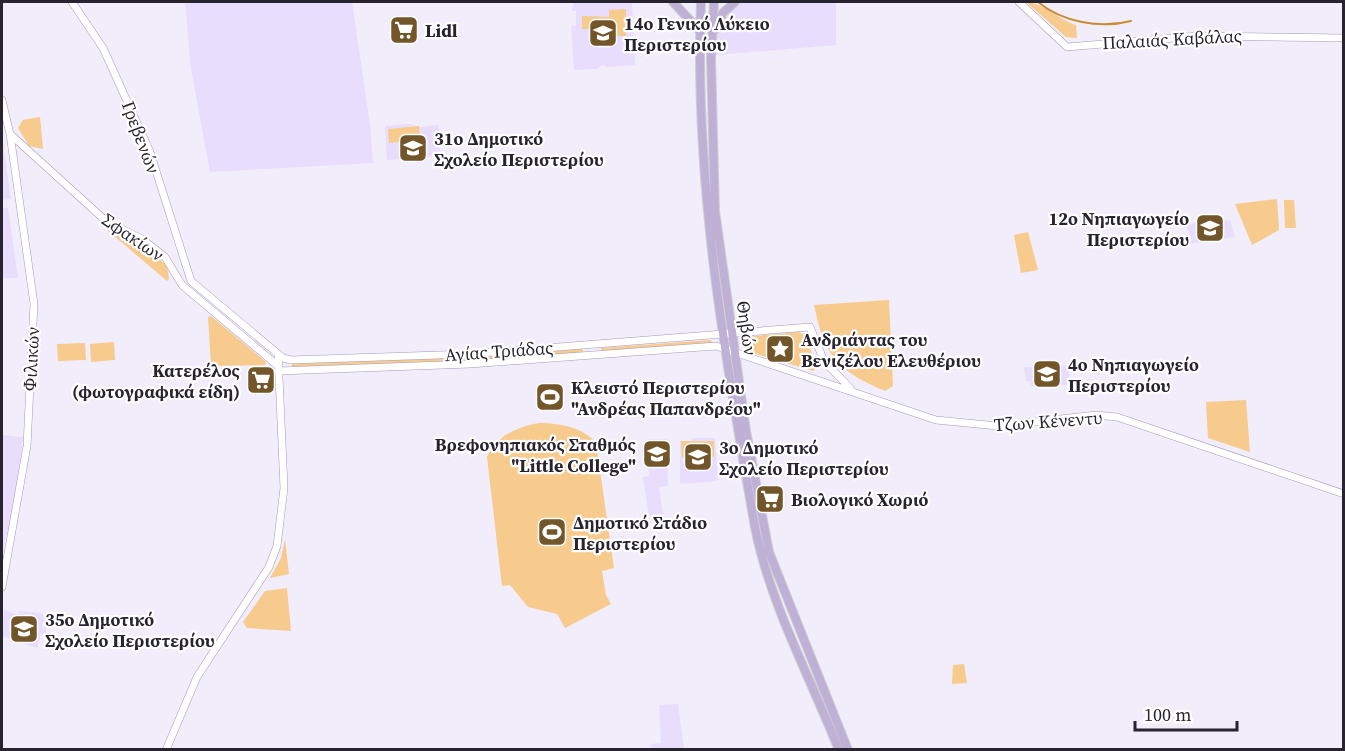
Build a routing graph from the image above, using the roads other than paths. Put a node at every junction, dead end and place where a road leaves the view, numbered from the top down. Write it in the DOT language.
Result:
graph roads {
  1 [pos="72,2"];
  2 [pos="673,2"];
  3 [pos="701,2"];
  4 [pos="714,2"];
  5 [pos="735,2"];
  6 [pos="1019,2"];
  7 [pos="700,31"];
  8 [pos="1344,38"];
  9 [pos="712,39"];
  10 [pos="2,100"];
  11 [pos="9,132"];
  12 [pos="191,281"];
  13 [pos="182,285"];
  14 [pos="726,334"];
  15 [pos="720,347"];
  16 [pos="733,351"];
  17 [pos="278,355"];
  18 [pos="278,369"];
  19 [pos="855,392"];
  20 [pos="1344,494"];
  21 [pos="2,587"];
  22 [pos="166,750"];
  23 [pos="839,750"];
  24 [pos="848,750"];
  1 -- 12 [label="street, Γρεβενών"];
  2 -- 7 [label="main road"];
  3 -- 7 [label="main road, Θηβών"];
  4 -- 9 [label="main road, Θηβών"];
  5 -- 9 [label="main road"];
  6 -- 8 [label="street, Παλαιάς Καβάλας"];
  7 -- 14 [label="main road, Θηβών"];
  9 -- 14 [label="main road, Θηβών"];
  10 -- 11 [label="street"];
  11 -- 13 [label="street, Σφακίων"];
  11 -- 21 [label="street, Φιλικών"];
  12 -- 13 [label="street"];
  12 -- 17 [label="street"];
  13 -- 18 [label="street, Σφακίων"];
  14 -- 15 [label="main road, Θηβών"];
  14 -- 16 [label="main road, Θηβών"];
  14 -- 17 [label="street, Αγίας Τριάδας"];
  14 -- 19 [label="street, Αγίας Τριάδας"];
  15 -- 16 [label="street, Τζων Κένεντυ"];
  15 -- 18 [label="street, Αγίας Τριάδας"];
  15 -- 23 [label="main road, Θηβών"];
  16 -- 19 [label="street, Τζων Κένεντυ"];
  16 -- 24 [label="main road, Θηβών"];
  17 -- 18 [label="street"];
  18 -- 22 [label="street"];
  19 -- 20 [label="street, Τζων Κένεντυ"];
}
